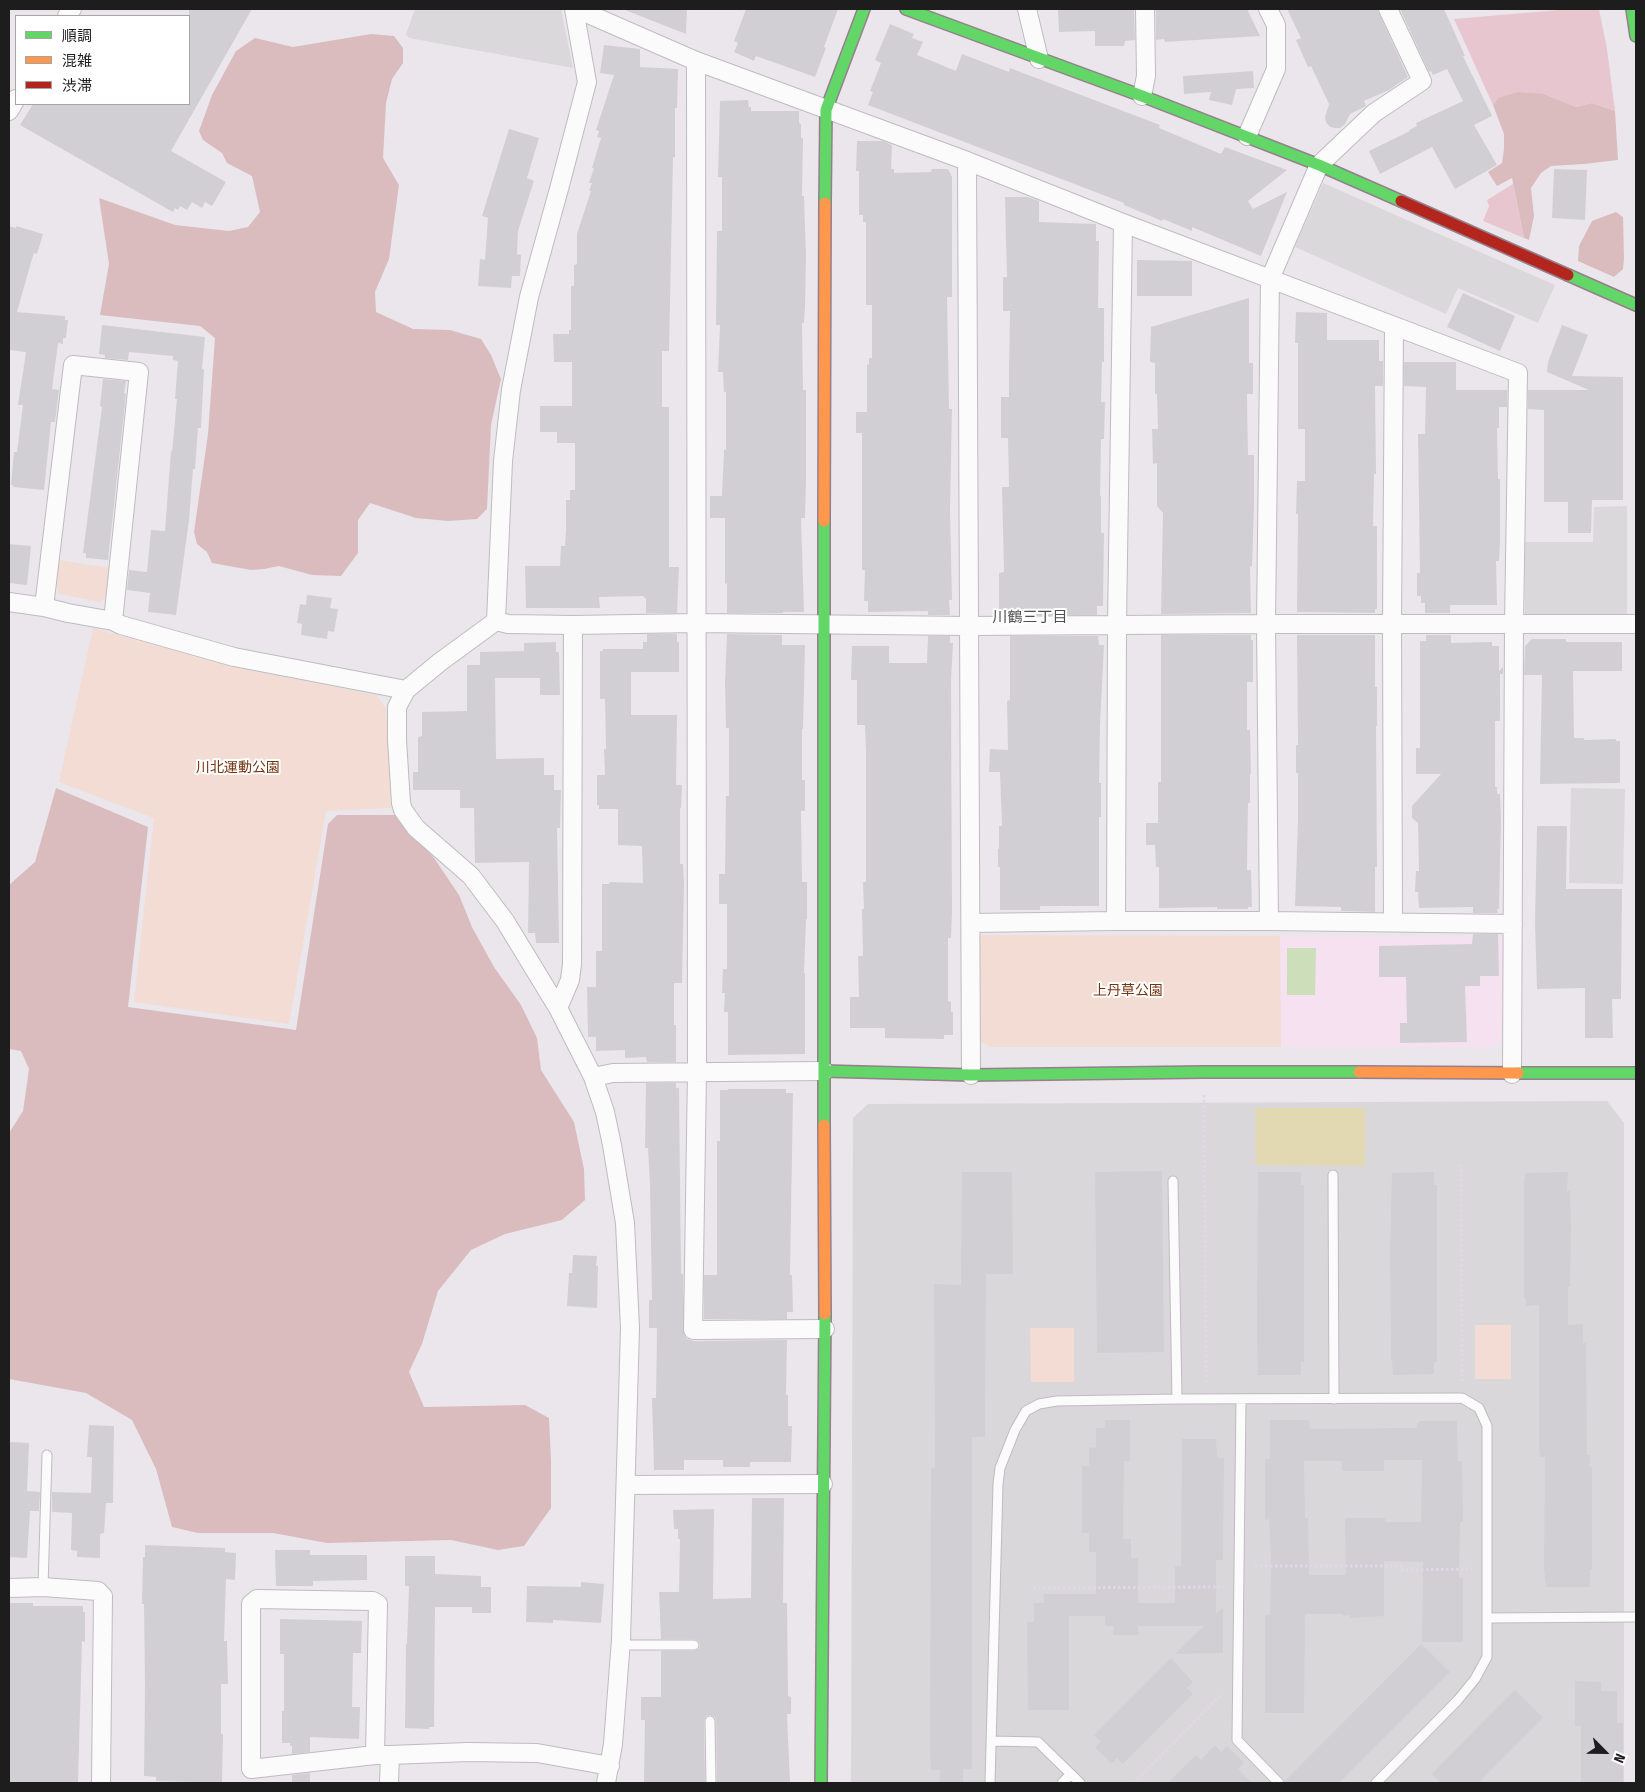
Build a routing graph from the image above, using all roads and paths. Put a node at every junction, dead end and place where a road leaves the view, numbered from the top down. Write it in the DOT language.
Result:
graph roads {
  1 [pos="575,9"];
  2 [pos="864,9"];
  3 [pos="906,9"];
  4 [pos="1027,9"];
  5 [pos="1145,9"];
  6 [pos="1268,9"];
  7 [pos="1388,9"];
  8 [pos="1632,9"];
  9 [pos="1636,36"];
  10 [pos="1039,59"];
  11 [pos="696,61"];
  12 [pos="1142,96"];
  13 [pos="826,110"];
  14 [pos="1247,136"];
  15 [pos="967,161"];
  16 [pos="1319,165"];
  17 [pos="1123,223"];
  18 [pos="1270,279"];
  19 [pos="1636,305"];
  20 [pos="1394,326"];
  21 [pos="9,602"];
  22 [pos="44,607"];
  23 [pos="113,621"];
  24 [pos="496,621"];
  25 [pos="697,623"];
  26 [pos="823,624"];
  27 [pos="1116,624"];
  28 [pos="1266,624"];
  29 [pos="1392,624"];
  30 [pos="1514,624"];
  31 [pos="1636,624"];
  32 [pos="573,625"];
  33 [pos="968,626"];
  34 [pos="406,690"];
  35 [pos="1116,921"];
  36 [pos="1269,921"];
  37 [pos="1393,922"];
  38 [pos="971,923"];
  39 [pos="1513,924"];
  40 [pos="558,1008"];
  41 [pos="697,1072"];
  42 [pos="824,1072"];
  43 [pos="1204,1072"];
  44 [pos="1636,1073"];
  45 [pos="971,1074"];
  46 [pos="1512,1074"];
  47 [pos="593,1077"];
  48 [pos="1461,1164"];
  49 [pos="1333,1175"];
  50 [pos="1173,1181"];
  51 [pos="824,1329"];
  52 [pos="1462,1398"];
  53 [pos="1177,1399"];
  54 [pos="1206,1399"];
  55 [pos="1334,1399"];
  56 [pos="1241,1400"];
  57 [pos="47,1455"];
  58 [pos="823,1484"];
  59 [pos="626,1485"];
  60 [pos="1240,1567"];
  61 [pos="1486,1568"];
  62 [pos="1239,1587"];
  63 [pos="9,1588"];
  64 [pos="43,1588"];
  65 [pos="1033,1588"];
  66 [pos="1636,1617"];
  67 [pos="1487,1618"];
  68 [pos="621,1645"];
  69 [pos="694,1646"];
  70 [pos="1238,1678"];
  71 [pos="710,1721"];
  72 [pos="991,1741"];
  73 [pos="382,1755"];
  74 [pos="610,1766"];
  75 [pos="1071,1774"];
  76 [pos="251,1776"];
  77 [pos="101,1783"];
  78 [pos="389,1783"];
  79 [pos="606,1783"];
  80 [pos="711,1783"];
  81 [pos="821,1783"];
  82 [pos="990,1783"];
  83 [pos="1062,1783"];
  84 [pos="1080,1783"];
  85 [pos="1134,1783"];
  86 [pos="1279,1783"];
  87 [pos="1376,1783"];
  1 -- 11 [label="street"];
  1 -- 24 [label="street"];
  2 -- 13 [label="street"];
  3 -- 10 [label="street"];
  4 -- 10 [label="street"];
  5 -- 12 [label="street"];
  6 -- 14 [label="street"];
  7 -- 16 [label="street"];
  8 -- 9 [label="street"];
  10 -- 12 [label="street"];
  11 -- 13 [label="street"];
  11 -- 25 [label="street"];
  12 -- 14 [label="street"];
  13 -- 15 [label="street"];
  13 -- 26 [label="street"];
  14 -- 16 [label="street"];
  15 -- 17 [label="street"];
  15 -- 33 [label="street"];
  16 -- 18 [label="street"];
  16 -- 19 [label="street"];
  17 -- 18 [label="street"];
  17 -- 27 [label="street"];
  18 -- 20 [label="street"];
  18 -- 28 [label="street"];
  20 -- 29 [label="street"];
  20 -- 30 [label="street"];
  21 -- 22 [label="street"];
  22 -- 23 [label="street"];
  22 -- 23 [label="street"];
  23 -- 34 [label="street"];
  24 -- 32 [label="street"];
  24 -- 34 [label="street"];
  25 -- 26 [label="street"];
  25 -- 32 [label="street"];
  25 -- 41 [label="street"];
  26 -- 33 [label="street"];
  26 -- 42 [label="street"];
  27 -- 28 [label="street"];
  27 -- 33 [label="street"];
  27 -- 35 [label="street"];
  28 -- 29 [label="street"];
  28 -- 36 [label="street"];
  29 -- 30 [label="street"];
  29 -- 37 [label="street"];
  30 -- 31 [label="street"];
  30 -- 39 [label="street"];
  32 -- 40 [label="street"];
  33 -- 38 [label="street"];
  34 -- 40 [label="street"];
  35 -- 36 [label="street"];
  35 -- 38 [label="street"];
  36 -- 37 [label="street"];
  37 -- 39 [label="street"];
  38 -- 45 [label="street"];
  39 -- 46 [label="street"];
  40 -- 47 [label="street"];
  41 -- 42 [label="street"];
  41 -- 47 [label="street"];
  41 -- 51 [label="street"];
  42 -- 45 [label="street"];
  42 -- 51 [label="street"];
  43 -- 45 [label="street"];
  43 -- 46 [label="street"];
  43 -- 54 [label="path"];
  44 -- 46 [label="street"];
  47 -- 59 [label="street"];
  48 -- 52 [label="path"];
  49 -- 55 [label="lane"];
  50 -- 53 [label="lane"];
  51 -- 58 [label="street"];
  52 -- 55 [label="lane"];
  52 -- 61 [label="lane"];
  53 -- 54 [label="lane"];
  53 -- 72 [label="lane"];
  54 -- 56 [label="lane"];
  55 -- 56 [label="lane"];
  56 -- 60 [label="lane"];
  57 -- 64 [label="lane"];
  58 -- 59 [label="street"];
  58 -- 81 [label="street"];
  59 -- 68 [label="street"];
  60 -- 61 [label="path"];
  60 -- 62 [label="lane"];
  61 -- 67 [label="lane"];
  62 -- 65 [label="path"];
  62 -- 70 [label="lane"];
  63 -- 64 [label="street"];
  64 -- 77 [label="street"];
  66 -- 67 [label="lane"];
  67 -- 87 [label="lane"];
  68 -- 69 [label="lane"];
  68 -- 74 [label="street"];
  70 -- 85 [label="path"];
  70 -- 86 [label="lane"];
  71 -- 80 [label="lane"];
  72 -- 75 [label="lane"];
  72 -- 82 [label="lane"];
  73 -- 74 [label="street"];
  73 -- 76 [label="street"];
  73 -- 76 [label="street"];
  73 -- 78 [label="street"];
  74 -- 79 [label="street"];
  75 -- 83 [label="lane"];
  75 -- 84 [label="lane"];
}
